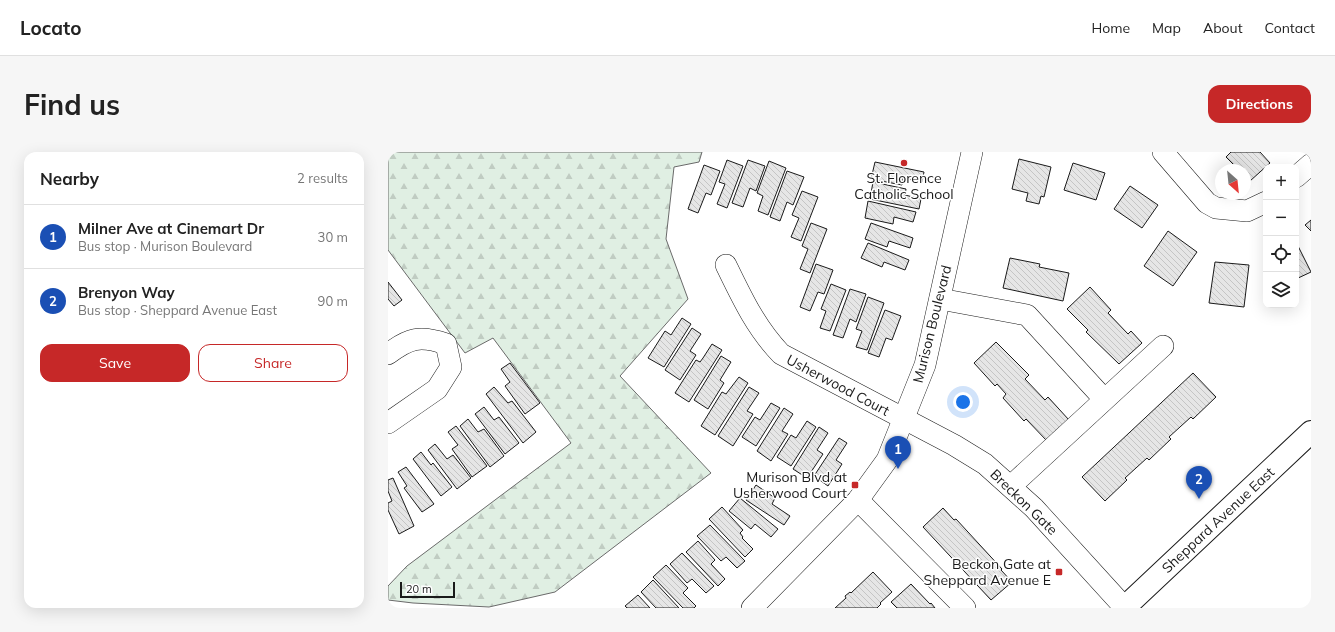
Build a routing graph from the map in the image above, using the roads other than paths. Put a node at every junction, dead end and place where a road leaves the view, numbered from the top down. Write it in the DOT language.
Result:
graph roads {
  1 [pos="972,152"];
  2 [pos="1163,152"];
  3 [pos="1311,164"];
  4 [pos="1299,174"];
  5 [pos="1263,203"];
  6 [pos="726,265"];
  7 [pos="940,299"];
  8 [pos="1163,346"];
  9 [pos="388,354"];
  10 [pos="1104,399"];
  11 [pos="904,420"];
  12 [pos="388,423"];
  13 [pos="1311,432"];
  14 [pos="1011,486"];
  15 [pos="858,500"];
  16 [pos="755,607"];
  17 [pos="965,608"];
  18 [pos="1124,608"];
  1 -- 7 [label="street, Murison Boulevard"];
  2 -- 5 [label="street"];
  3 -- 4 [label="street"];
  6 -- 11 [label="street, Usherwood Court"];
  7 -- 10 [label="street"];
  7 -- 11 [label="street, Murison Boulevard"];
  8 -- 10 [label="street"];
  9 -- 12 [label="street"];
  10 -- 14 [label="street"];
  11 -- 14 [label="street, Breckon Gate"];
  11 -- 15 [label="street, Murison Boulevard"];
  13 -- 18 [label="main road, Sheppard Avenue East"];
  14 -- 18 [label="street, Breckon Gate"];
  15 -- 16 [label="street, Murison Boulevard"];
  15 -- 17 [label="street"];
}
